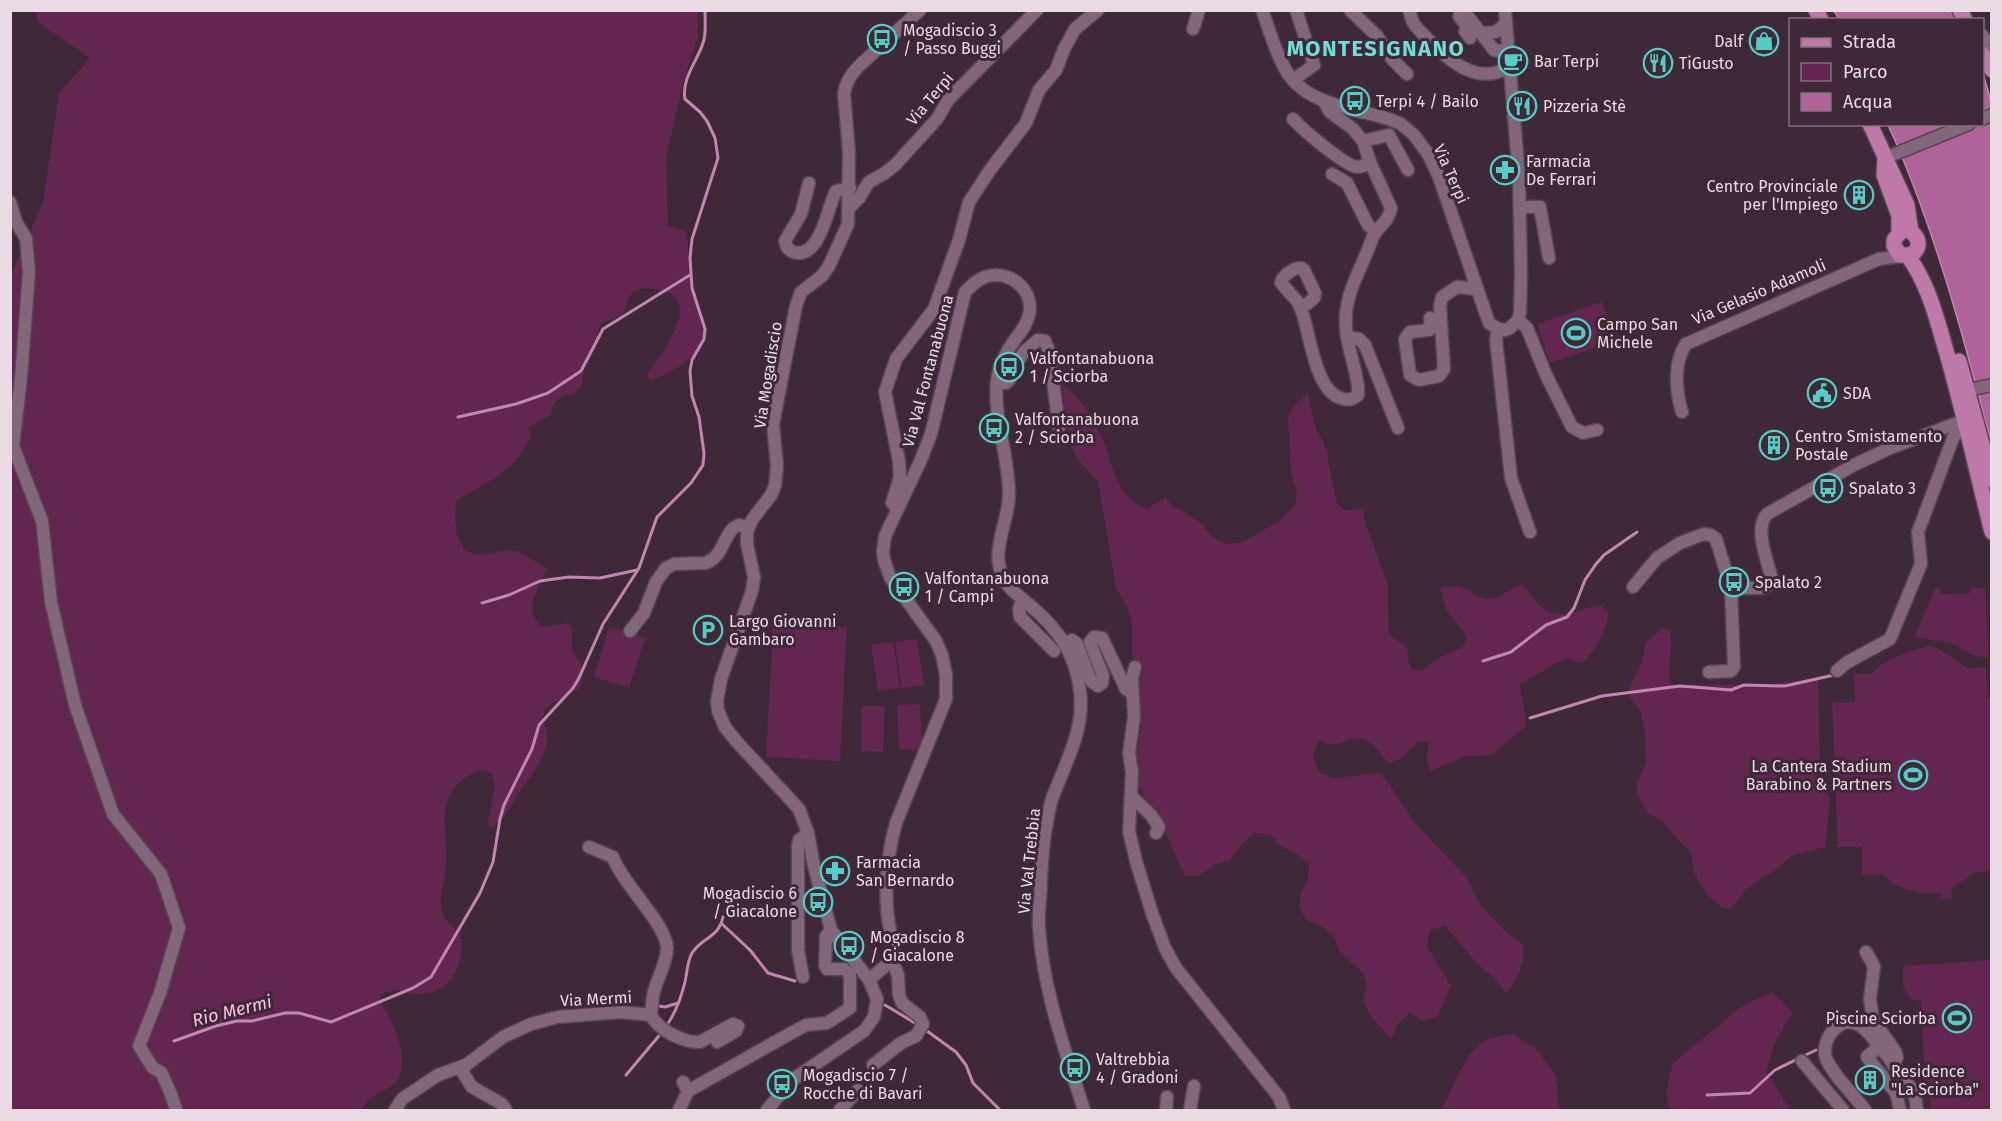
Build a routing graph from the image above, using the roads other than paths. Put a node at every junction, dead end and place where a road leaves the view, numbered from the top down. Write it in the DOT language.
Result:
graph roads {
  1 [pos="920,10"];
  2 [pos="1036,10"];
  3 [pos="1098,10"];
  4 [pos="1199,10"];
  5 [pos="1262,10"];
  6 [pos="1296,10"];
  7 [pos="1350,10"];
  8 [pos="1455,10"];
  9 [pos="1463,10"];
  10 [pos="1506,17"];
  11 [pos="1408,19"];
  12 [pos="1193,29"];
  13 [pos="1475,35"];
  14 [pos="1509,49"];
  15 [pos="1511,66"];
  16 [pos="1407,74"];
  17 [pos="1292,79"];
  18 [pos="1323,100"];
  19 [pos="1293,119"];
  20 [pos="1871,126"];
  21 [pos="1964,126"];
  22 [pos="1363,141"];
  23 [pos="1892,156"];
  24 [pos="1370,162"];
  25 [pos="1408,170"];
  26 [pos="1332,174"];
  27 [pos="809,183"];
  28 [pos="850,188"];
  29 [pos="10,202"];
  30 [pos="850,207"];
  31 [pos="1520,207"];
  32 [pos="1375,231"];
  33 [pos="1901,236"];
  34 [pos="1909,254"];
  35 [pos="1549,258"];
  36 [pos="1879,259"];
  37 [pos="1477,289"];
  38 [pos="1307,304"];
  39 [pos="1430,318"];
  40 [pos="1518,320"];
  41 [pos="1498,329"];
  42 [pos="1347,337"];
  43 [pos="996,383"];
  44 [pos="1992,385"];
  45 [pos="1971,389"];
  46 [pos="1682,412"];
  47 [pos="1965,420"];
  48 [pos="1059,427"];
  49 [pos="1398,428"];
  50 [pos="1597,430"];
  51 [pos="1992,480"];
  52 [pos="898,508"];
  53 [pos="748,528"];
  54 [pos="1530,532"];
  55 [pos="1992,532"];
  56 [pos="1633,587"];
  57 [pos="1731,588"];
  58 [pos="1023,599"];
  59 [pos="630,631"];
  60 [pos="1066,643"];
  61 [pos="1054,651"];
  62 [pos="1135,666"];
  63 [pos="1837,671"];
  64 [pos="1709,672"];
  65 [pos="1132,693"];
  66 [pos="1131,796"];
  67 [pos="808,833"];
  68 [pos="1156,833"];
  69 [pos="589,847"];
  70 [pos="831,930"];
  71 [pos="1866,952"];
  72 [pos="892,960"];
  73 [pos="802,977"];
  74 [pos="869,980"];
  75 [pos="652,1018"];
  76 [pos="717,1042"];
  77 [pos="1879,1046"];
  78 [pos="1802,1061"];
  79 [pos="873,1065"];
  80 [pos="1893,1065"];
  81 [pos="460,1068"];
  82 [pos="1194,1086"];
  83 [pos="858,1090"];
  84 [pos="1167,1097"];
  85 [pos="773,1108"];
  86 [pos="176,1110"];
  87 [pos="395,1110"];
  88 [pos="506,1110"];
  89 [pos="680,1110"];
  90 [pos="840,1110"];
  91 [pos="1084,1110"];
  92 [pos="1166,1110"];
  93 [pos="1190,1110"];
  94 [pos="1284,1110"];
  95 [pos="1843,1110"];
  96 [pos="1865,1110"];
  97 [pos="1900,1110"];
  98 [pos="1917,1110"];
  1 -- 28 [label="street, Via Mogadiscio"];
  2 -- 30 [label="street, Via Terpi"];
  3 -- 52 [label="street"];
  4 -- 12 [label="street"];
  5 -- 17 [label="street, Via Terpi"];
  6 -- 17 [label="street"];
  7 -- 16 [label="street"];
  8 -- 13 [label="street"];
  9 -- 13 [label="street"];
  10 -- 13 [label="street"];
  10 -- 14 [label="street"];
  11 -- 15 [label="street"];
  13 -- 14 [label="street"];
  14 -- 15 [label="street"];
  15 -- 31 [label="street"];
  17 -- 18 [label="street, Via Terpi"];
  18 -- 22 [label="street"];
  18 -- 37 [label="street, Via Terpi"];
  19 -- 24 [label="street"];
  20 -- 23 [label="main road"];
  21 -- 23 [label="street"];
  22 -- 24 [label="street"];
  22 -- 25 [label="street"];
  23 -- 33 [label="main road"];
  24 -- 32 [label="street"];
  26 -- 32 [label="street"];
  27 -- 28 [label="street"];
  28 -- 30 [label="street, Via Mogadiscio"];
  29 -- 86 [label="street"];
  30 -- 53 [label="street, Via Mogadiscio"];
  31 -- 35 [label="street"];
  31 -- 40 [label="street"];
  32 -- 42 [label="street"];
  33 -- 34 [label="main road"];
  33 -- 34 [label="main road"];
  33 -- 36 [label="street, Via Gelasio Adamoli"];
  34 -- 36 [label="street, Via Gelasio Adamoli"];
  34 -- 45 [label="main road"];
  34 -- 47 [label="main road"];
  36 -- 46 [label="street, Via Gelasio Adamoli"];
  37 -- 39 [label="street"];
  37 -- 41 [label="street, Via Terpi"];
  38 -- 42 [label="street"];
  40 -- 41 [label="street"];
  40 -- 50 [label="street"];
  41 -- 54 [label="street"];
  42 -- 49 [label="street"];
  43 -- 48 [label="street"];
  43 -- 52 [label="street, Via Val Fontanabuona"];
  43 -- 58 [label="street, Via Val Fontanabuona"];
  44 -- 45 [label="street"];
  45 -- 51 [label="main road"];
  47 -- 55 [label="main road"];
  47 -- 57 [label="street"];
  47 -- 63 [label="street"];
  52 -- 72 [label="street, Via Val Fontanabuona"];
  53 -- 59 [label="street"];
  53 -- 67 [label="street"];
  56 -- 57 [label="street"];
  57 -- 64 [label="street"];
  58 -- 60 [label="street, Via Val Trebbia"];
  58 -- 61 [label="street"];
  60 -- 65 [label="street"];
  60 -- 91 [label="street, Via Val Trebbia"];
  62 -- 65 [label="street"];
  65 -- 66 [label="street"];
  66 -- 68 [label="street"];
  66 -- 94 [label="street"];
  67 -- 70 [label="street"];
  67 -- 73 [label="street"];
  69 -- 75 [label="street, Via Mermi"];
  70 -- 74 [label="street"];
  70 -- 89 [label="street"];
  71 -- 80 [label="street"];
  72 -- 74 [label="street"];
  72 -- 79 [label="street, Via Val Fontanabuona"];
  74 -- 85 [label="street"];
  75 -- 76 [label="street"];
  75 -- 81 [label="street, Via Mermi"];
  77 -- 80 [label="street"];
  77 -- 96 [label="street"];
  77 -- 97 [label="street"];
  78 -- 95 [label="street"];
  80 -- 98 [label="street"];
  81 -- 87 [label="street, Via Mermi"];
  81 -- 88 [label="street"];
  82 -- 93 [label="street"];
  83 -- 90 [label="street"];
  84 -- 92 [label="street"];
}
